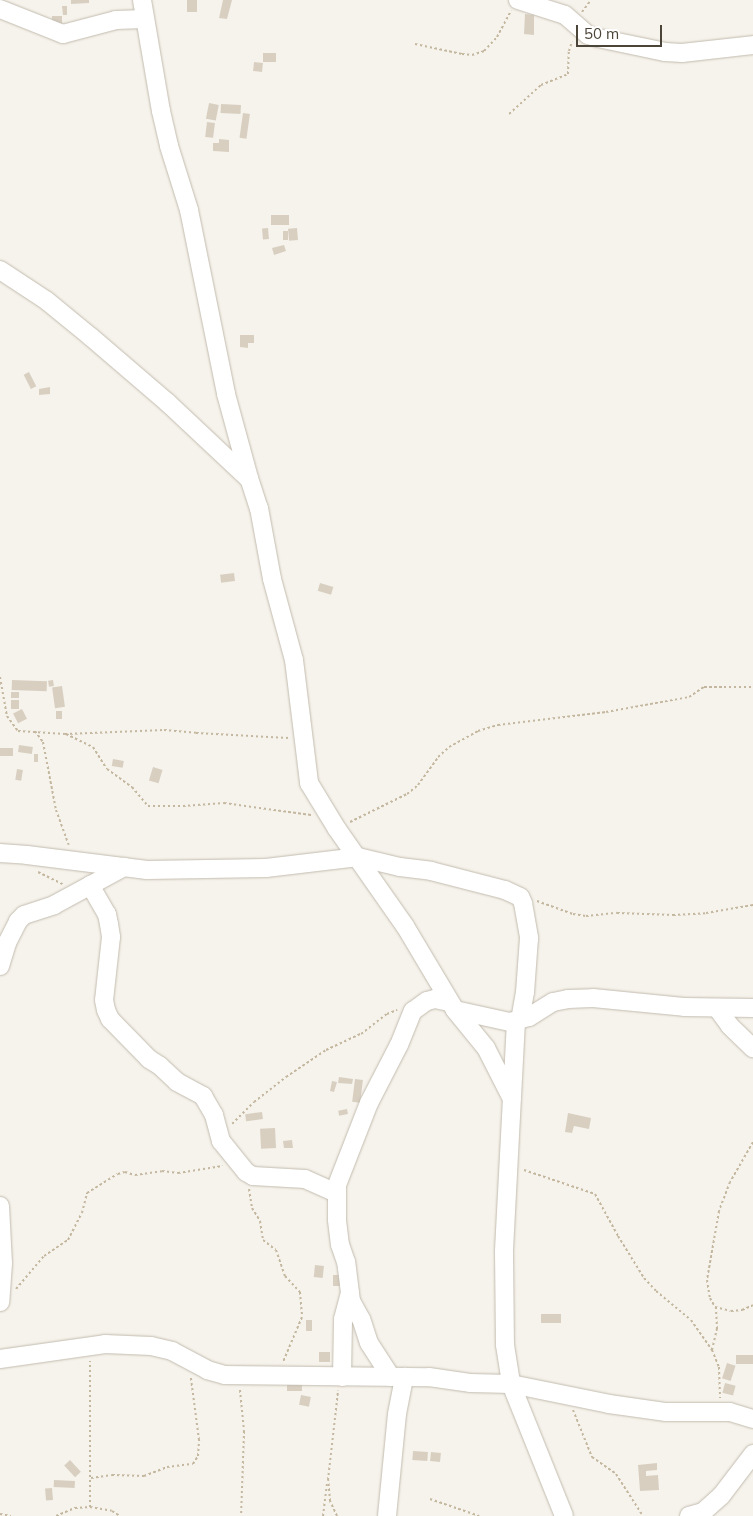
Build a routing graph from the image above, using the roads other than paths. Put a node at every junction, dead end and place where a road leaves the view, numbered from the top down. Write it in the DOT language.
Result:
graph roads {
  1 [pos="142,0"];
  2 [pos="516,3"];
  3 [pos="0,9"];
  4 [pos="144,19"];
  5 [pos="753,45"];
  6 [pos="0,270"];
  7 [pos="249,478"];
  8 [pos="0,854"];
  9 [pos="358,857"];
  10 [pos="124,867"];
  11 [pos="83,889"];
  12 [pos="0,966"];
  13 [pos="452,1006"];
  14 [pos="717,1008"];
  15 [pos="753,1008"];
  16 [pos="518,1021"];
  17 [pos="753,1048"];
  18 [pos="512,1099"];
  19 [pos="337,1193"];
  20 [pos="0,1206"];
  21 [pos="350,1293"];
  22 [pos="6,1298"];
  23 [pos="1,1355"];
  24 [pos="342,1377"];
  25 [pos="398,1377"];
  26 [pos="511,1384"];
  27 [pos="753,1419"];
  28 [pos="753,1454"];
  29 [pos="387,1516"];
  30 [pos="564,1516"];
  31 [pos="689,1516"];
  1 -- 4 [label="street"];
  2 -- 5 [label="street"];
  3 -- 4 [label="street"];
  4 -- 7 [label="street"];
  6 -- 7 [label="street"];
  7 -- 9 [label="street"];
  8 -- 10 [label="street"];
  9 -- 10 [label="street"];
  9 -- 13 [label="street"];
  9 -- 16 [label="street"];
  10 -- 11 [label="street"];
  11 -- 12 [label="street"];
  11 -- 19 [label="street"];
  13 -- 16 [label="street"];
  13 -- 18 [label="street"];
  13 -- 19 [label="street"];
  14 -- 15 [label="street"];
  14 -- 16 [label="street"];
  14 -- 17 [label="street"];
  16 -- 18 [label="street"];
  18 -- 26 [label="street"];
  19 -- 21 [label="street"];
  20 -- 22 [label="street"];
  21 -- 24 [label="street"];
  21 -- 25 [label="street"];
  23 -- 24 [label="street"];
  24 -- 25 [label="street"];
  25 -- 26 [label="street"];
  25 -- 29 [label="street"];
  26 -- 27 [label="street"];
  26 -- 30 [label="street"];
  28 -- 31 [label="street"];
}
